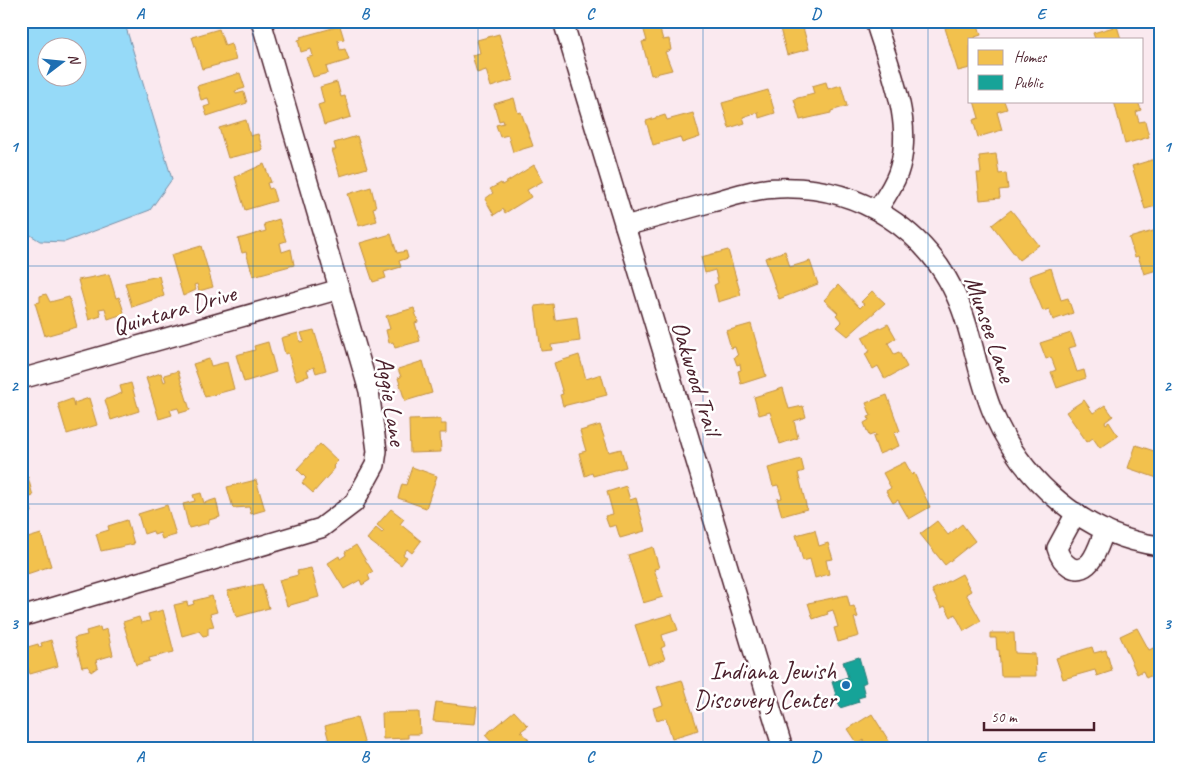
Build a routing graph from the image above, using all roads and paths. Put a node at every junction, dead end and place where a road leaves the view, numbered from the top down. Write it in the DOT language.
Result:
graph roads {
  1 [pos="261,21"];
  2 [pos="563,21"];
  3 [pos="875,21"];
  4 [pos="877,210"];
  5 [pos="625,226"];
  6 [pos="340,289"];
  7 [pos="21,379"];
  8 [pos="1076,513"];
  9 [pos="1105,530"];
  10 [pos="1160,546"];
  11 [pos="21,617"];
  12 [pos="783,749"];
  1 -- 6 [label="street, Aggie Lane"];
  2 -- 5 [label="street, Oakwood Trail"];
  3 -- 4 [label="street"];
  4 -- 5 [label="street, Munsee Lane"];
  4 -- 8 [label="street, Munsee Lane"];
  5 -- 12 [label="street, Oakwood Trail"];
  6 -- 7 [label="street, Quintara Drive"];
  6 -- 11 [label="street, Aggie Lane"];
  8 -- 9 [label="street, Munsee Lane"];
  8 -- 9 [label="street"];
  9 -- 10 [label="street, Munsee Lane"];
}
